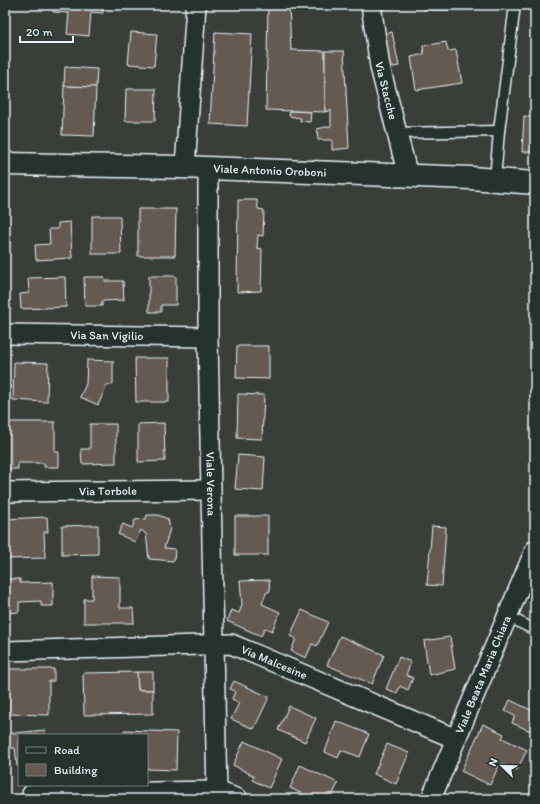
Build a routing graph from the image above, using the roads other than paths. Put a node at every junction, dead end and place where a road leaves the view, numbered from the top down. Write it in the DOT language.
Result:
graph roads {
  1 [pos="196,5"];
  2 [pos="371,5"];
  3 [pos="515,5"];
  4 [pos="499,131"];
  5 [pos="397,133"];
  6 [pos="5,164"];
  7 [pos="185,168"];
  8 [pos="208,169"];
  9 [pos="408,176"];
  10 [pos="495,180"];
  11 [pos="535,183"];
  12 [pos="5,334"];
  13 [pos="208,337"];
  14 [pos="211,490"];
  15 [pos="5,492"];
  16 [pos="535,550"];
  17 [pos="507,616"];
  18 [pos="535,630"];
  19 [pos="215,646"];
  20 [pos="8,651"];
  21 [pos="456,739"];
  22 [pos="32,794"];
  23 [pos="217,795"];
  24 [pos="238,799"];
  25 [pos="431,799"];
  1 -- 7 [label="street"];
  2 -- 5 [label="street, Via Stacche"];
  3 -- 4 [label="lane"];
  4 -- 5 [label="lane"];
  4 -- 10 [label="lane"];
  5 -- 9 [label="street, Via Stacche"];
  6 -- 7 [label="street, Viale Antonio Oroboni"];
  7 -- 8 [label="street, Viale Antonio Oroboni"];
  8 -- 9 [label="street, Viale Antonio Oroboni"];
  8 -- 13 [label="street, Viale Verona"];
  9 -- 10 [label="street, Viale Antonio Oroboni"];
  10 -- 11 [label="street, Viale Antonio Oroboni"];
  12 -- 13 [label="street, Via San Vigilio"];
  13 -- 14 [label="street, Viale Verona"];
  14 -- 15 [label="street, Via Torbole"];
  14 -- 19 [label="street, Viale Verona"];
  16 -- 17 [label="street, Viale Beata Maria Chiara"];
  17 -- 18 [label="lane"];
  17 -- 21 [label="street, Viale Beata Maria Chiara"];
  19 -- 20 [label="street, Via Malcesine"];
  19 -- 21 [label="street, Via Malcesine"];
  19 -- 23 [label="street, Viale Verona"];
  21 -- 25 [label="street, Viale Beata Maria Chiara"];
  22 -- 23 [label="street"];
  23 -- 24 [label="street"];
}
